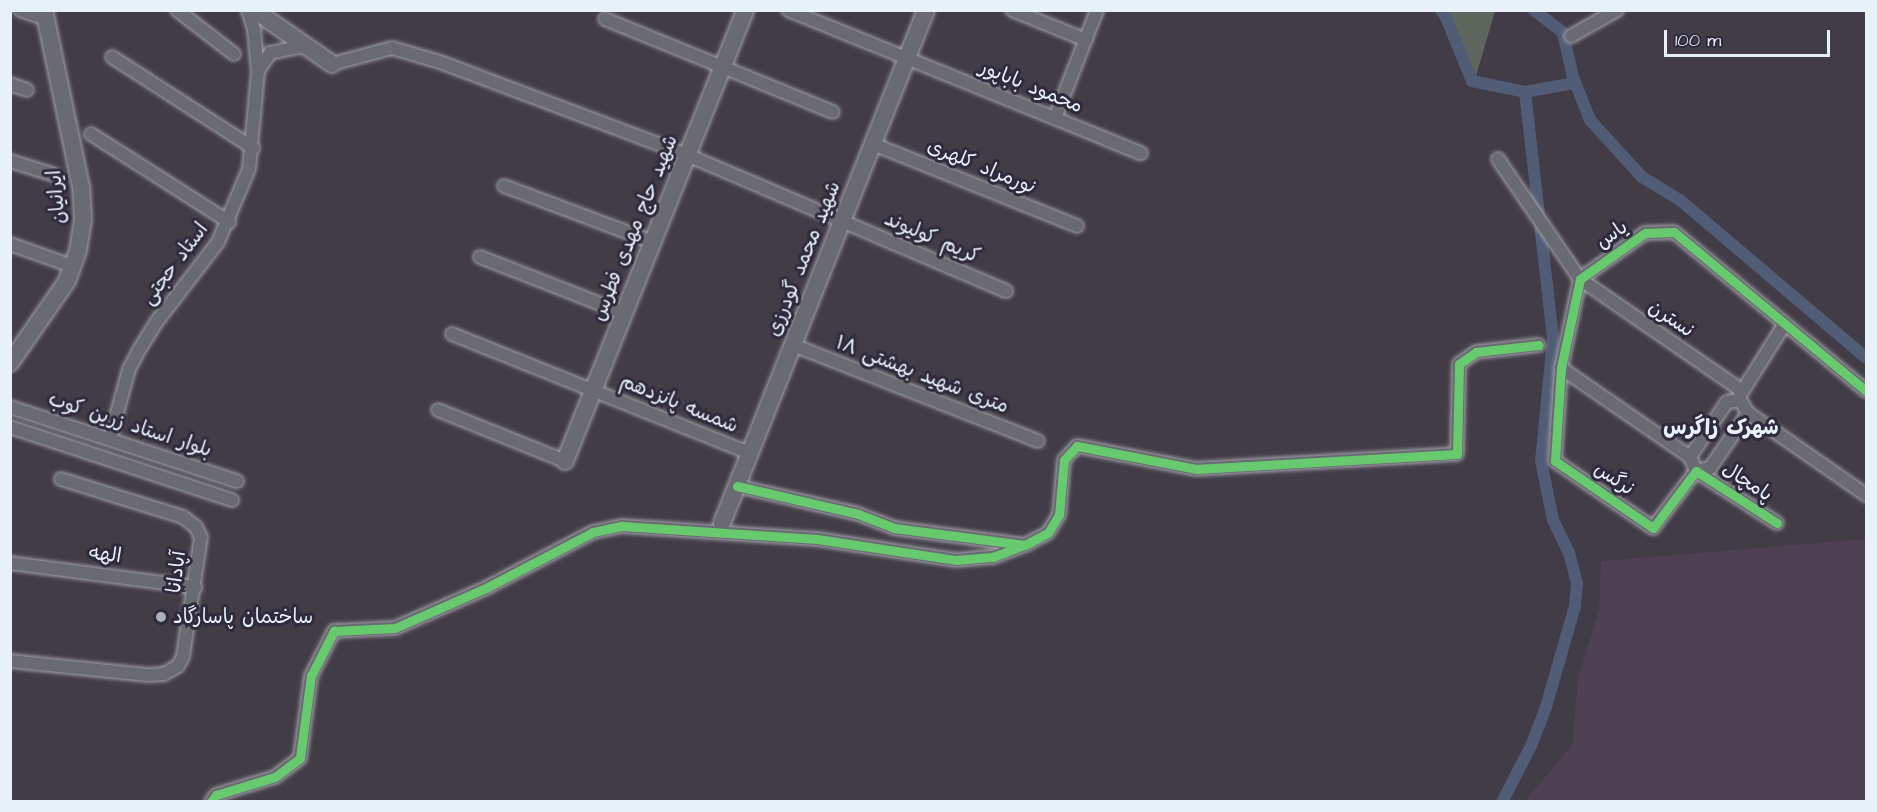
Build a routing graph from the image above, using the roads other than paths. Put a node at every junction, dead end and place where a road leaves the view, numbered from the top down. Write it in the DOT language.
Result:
graph roads {
  1 [pos="20,10"];
  2 [pos="177,10"];
  3 [pos="248,10"];
  4 [pos="254,10"];
  5 [pos="745,10"];
  6 [pos="788,10"];
  7 [pos="926,10"];
  8 [pos="1012,10"];
  9 [pos="1097,10"];
  10 [pos="1617,10"];
  11 [pos="45,15"];
  12 [pos="605,19"];
  13 [pos="1571,36"];
  14 [pos="1086,40"];
  15 [pos="303,46"];
  16 [pos="234,54"];
  17 [pos="112,57"];
  18 [pos="907,59"];
  19 [pos="332,64"];
  20 [pos="722,68"];
  21 [pos="258,72"];
  22 [pos="10,84"];
  23 [pos="27,90"];
  24 [pos="833,112"];
  25 [pos="1055,118"];
  26 [pos="91,134"];
  27 [pos="873,144"];
  28 [pos="253,148"];
  29 [pos="1141,153"];
  30 [pos="687,155"];
  31 [pos="1498,159"];
  32 [pos="10,161"];
  33 [pos="55,175"];
  34 [pos="504,186"];
  35 [pos="842,221"];
  36 [pos="229,222"];
  37 [pos="1077,226"];
  38 [pos="653,242"];
  39 [pos="10,244"];
  40 [pos="480,257"];
  41 [pos="72,266"];
  42 [pos="1580,279"];
  43 [pos="1006,291"];
  44 [pos="624,313"];
  45 [pos="1784,325"];
  46 [pos="452,334"];
  47 [pos="17,341"];
  48 [pos="793,345"];
  49 [pos="1539,345"];
  50 [pos="10,363"];
  51 [pos="1561,368"];
  52 [pos="593,391"];
  53 [pos="1866,391"];
  54 [pos="1740,395"];
  55 [pos="10,406"];
  56 [pos="438,410"];
  57 [pos="1748,413"];
  58 [pos="10,427"];
  59 [pos="110,439"];
  60 [pos="1038,441"];
  61 [pos="750,453"];
  62 [pos="1690,457"];
  63 [pos="565,461"];
  64 [pos="1696,471"];
  65 [pos="61,479"];
  66 [pos="237,481"];
  67 [pos="737,486"];
  68 [pos="1866,495"];
  69 [pos="232,500"];
  70 [pos="722,523"];
  71 [pos="1777,524"];
  72 [pos="1025,544"];
  73 [pos="10,563"];
  74 [pos="195,587"];
  75 [pos="10,661"];
  76 [pos="211,801"];
  1 -- 11 [label="street"];
  2 -- 16 [label="street"];
  3 -- 21 [label="street, استاد حجتی"];
  4 -- 15 [label="street"];
  5 -- 20 [label="street, شهید حاج مهدی فطرس"];
  6 -- 18 [label="street, محمود باباپور"];
  7 -- 18 [label="street, شهید محمد گودرزی"];
  8 -- 14 [label="street"];
  9 -- 14 [label="street"];
  10 -- 13 [label="street"];
  11 -- 41 [label="street, ایرانیان"];
  12 -- 20 [label="street"];
  14 -- 25 [label="street"];
  15 -- 19 [label="street"];
  15 -- 21 [label="street"];
  17 -- 28 [label="street"];
  18 -- 25 [label="street, محمود باباپور"];
  18 -- 27 [label="street, شهید محمد گودرزی"];
  19 -- 30 [label="street, کریم کولیوند"];
  20 -- 24 [label="street"];
  20 -- 30 [label="street, شهید حاج مهدی فطرس"];
  21 -- 28 [label="street, استاد حجتی"];
  22 -- 23 [label="street"];
  25 -- 29 [label="street, محمود باباپور"];
  26 -- 36 [label="street"];
  27 -- 35 [label="street, شهید محمد گودرزی"];
  27 -- 37 [label="street, نورمراد کلهری"];
  28 -- 36 [label="street, استاد حجتی"];
  30 -- 35 [label="street, کریم کولیوند"];
  30 -- 38 [label="street, شهید حاج مهدی فطرس"];
  31 -- 42 [label="street"];
  32 -- 33 [label="street"];
  34 -- 38 [label="street"];
  35 -- 43 [label="street, کریم کولیوند"];
  35 -- 48 [label="street, شهید محمد گودرزی"];
  36 -- 59 [label="street, استاد حجتی"];
  38 -- 44 [label="street, شهید حاج مهدی فطرس"];
  39 -- 41 [label="street"];
  40 -- 44 [label="street"];
  41 -- 47 [label="street, ایرانیان"];
  42 -- 45 [label="street, یاس"];
  42 -- 51 [label="street"];
  42 -- 54 [label="street, نسترن"];
  44 -- 52 [label="street, شهید حاج مهدی فطرس"];
  45 -- 53 [label="street, یاس"];
  45 -- 54 [label="street"];
  46 -- 52 [label="street, شمسه پانزدهم"];
  47 -- 50 [label="street, ایرانیان"];
  48 -- 60 [label="street, ۱۸ متری شهید بهشتی"];
  48 -- 61 [label="street, شهید محمد گودرزی"];
  49 -- 72 [label="street"];
  51 -- 62 [label="street"];
  51 -- 64 [label="street, نرگس"];
  52 -- 61 [label="street, شمسه پانزدهم"];
  52 -- 63 [label="street, شهید حاج مهدی فطرس"];
  54 -- 57 [label="street"];
  54 -- 62 [label="street"];
  55 -- 59 [label="street, بلوار استاد زرین کوب"];
  56 -- 63 [label="street"];
  57 -- 64 [label="street"];
  57 -- 68 [label="street"];
  58 -- 69 [label="street, بلوار استاد زرین کوب"];
  59 -- 66 [label="street, بلوار استاد زرین کوب"];
  61 -- 67 [label="street, شهید محمد گودرزی"];
  62 -- 64 [label="street"];
  64 -- 71 [label="street, پامچال"];
  65 -- 74 [label="street, آپادانا"];
  67 -- 70 [label="street, شهید محمد گودرزی"];
  67 -- 72 [label="street"];
  72 -- 76 [label="street"];
  73 -- 74 [label="street, الهه"];
  74 -- 75 [label="street, آپادانا"];
}
